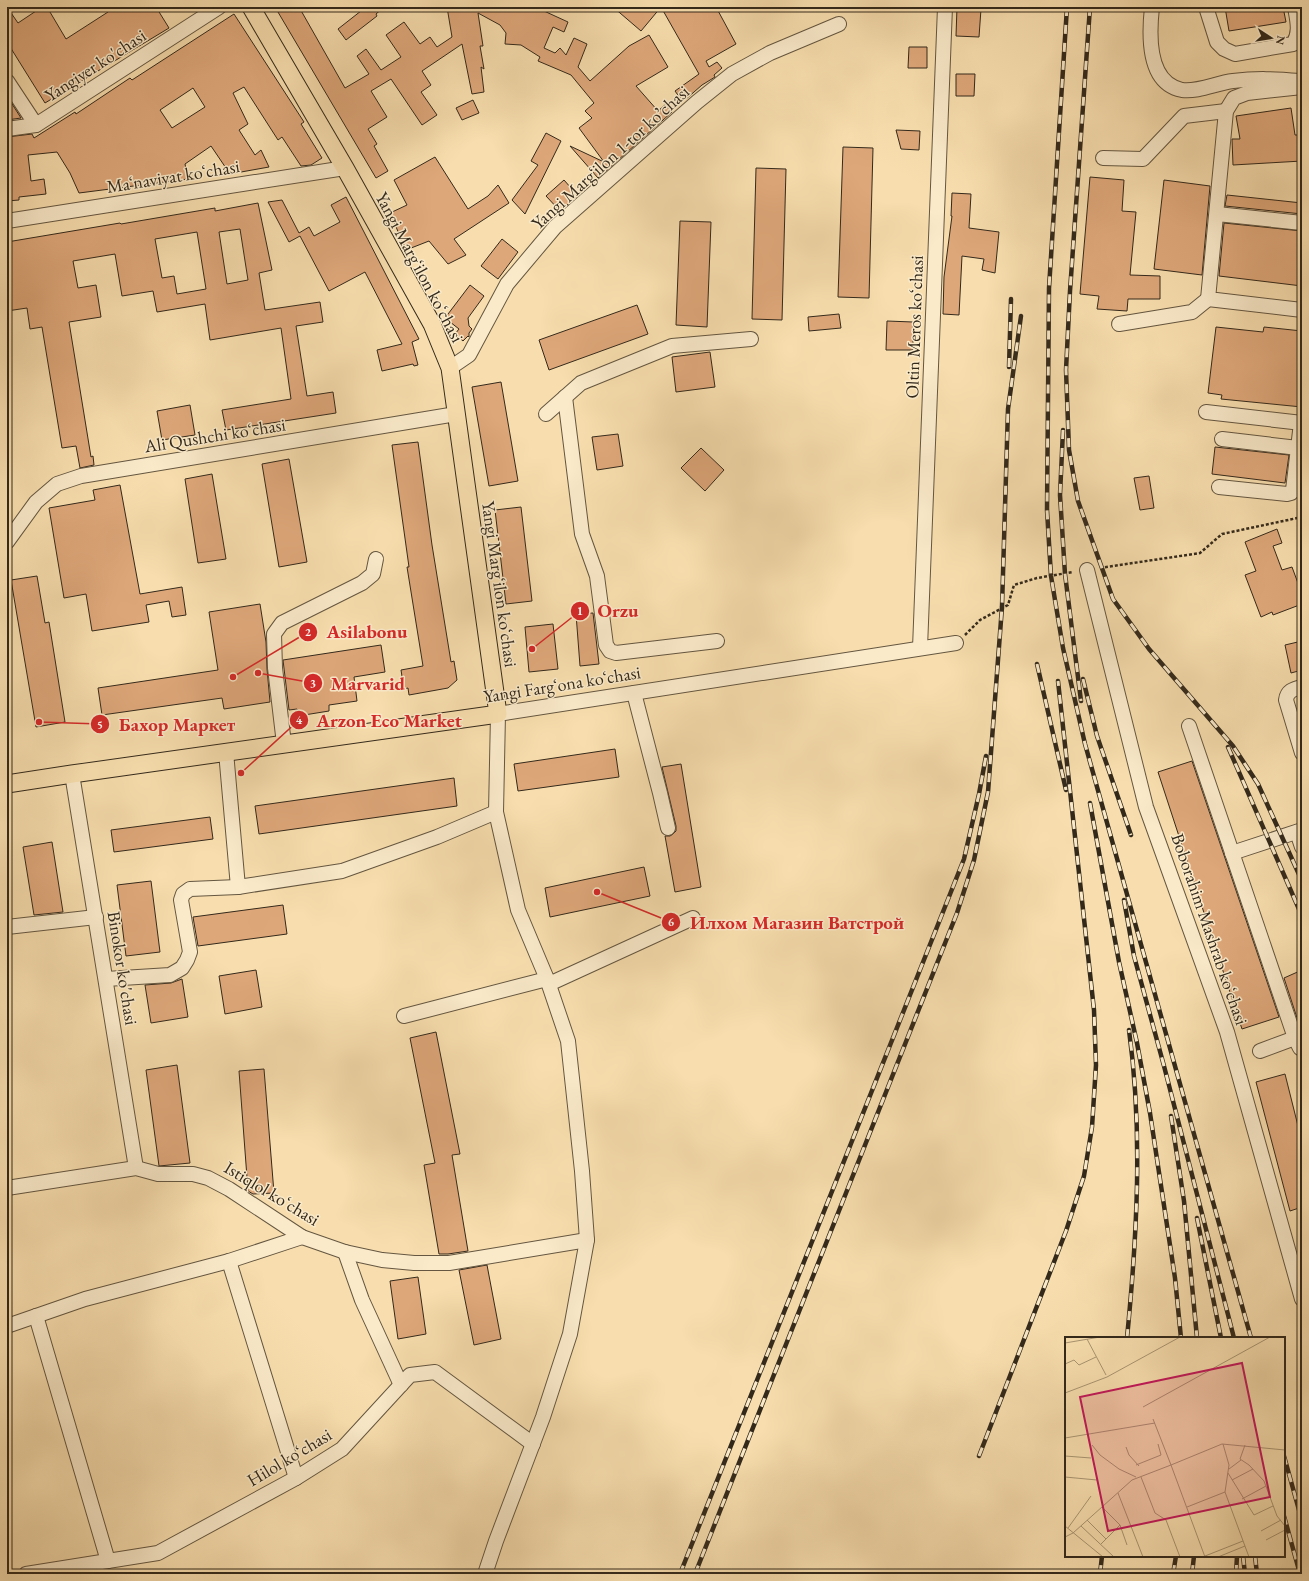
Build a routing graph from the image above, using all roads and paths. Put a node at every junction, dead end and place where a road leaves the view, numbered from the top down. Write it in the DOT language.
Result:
graph roads {
  1 [pos="219,7"];
  2 [pos="251,7"];
  3 [pos="946,7"];
  4 [pos="1152,7"];
  5 [pos="1206,7"];
  6 [pos="1295,7"];
  7 [pos="839,24"];
  8 [pos="7,81"];
  9 [pos="1302,81"];
  10 [pos="1302,87"];
  11 [pos="1226,111"];
  12 [pos="36,126"];
  13 [pos="7,130"];
  14 [pos="1104,158"];
  15 [pos="345,168"];
  16 [pos="1217,214"];
  17 [pos="7,221"];
  18 [pos="1302,223"];
  19 [pos="1208,299"];
  20 [pos="1302,310"];
  21 [pos="1119,324"];
  22 [pos="751,339"];
  23 [pos="450,368"];
  24 [pos="565,397"];
  25 [pos="1206,412"];
  26 [pos="456,414"];
  27 [pos="546,414"];
  28 [pos="1302,423"];
  29 [pos="1222,439"];
  30 [pos="1298,448"];
  31 [pos="1219,487"];
  32 [pos="1302,517"];
  33 [pos="7,542"];
  34 [pos="376,560"];
  35 [pos="1087,570"];
  36 [pos="717,641"];
  37 [pos="956,643"];
  38 [pos="920,648"];
  39 [pos="1302,687"];
  40 [pos="634,693"];
  41 [pos="498,714"];
  42 [pos="1189,726"];
  43 [pos="284,744"];
  44 [pos="226,752"];
  45 [pos="1302,753"];
  46 [pos="72,774"];
  47 [pos="7,784"];
  48 [pos="496,812"];
  49 [pos="668,828"];
  50 [pos="1299,831"];
  51 [pos="1302,846"];
  52 [pos="1232,853"];
  53 [pos="238,887"];
  54 [pos="96,917"];
  55 [pos="693,918"];
  56 [pos="7,927"];
  57 [pos="106,979"];
  58 [pos="548,981"];
  59 [pos="404,1016"];
  60 [pos="1300,1041"];
  61 [pos="1260,1051"];
  62 [pos="136,1168"];
  63 [pos="7,1188"];
  64 [pos="302,1237"];
  65 [pos="587,1240"];
  66 [pos="345,1252"];
  67 [pos="229,1261"];
  68 [pos="1302,1299"];
  69 [pos="36,1316"];
  70 [pos="7,1326"];
  71 [pos="401,1384"];
  72 [pos="533,1444"];
  73 [pos="296,1478"];
  74 [pos="108,1561"];
  75 [pos="26,1574"];
  76 [pos="485,1574"];
  1 -- 12 [label="street, Yangiyer ko'chasi"];
  2 -- 15 [label="main road, Yangi Margʻilon koʻchasi"];
  3 -- 38 [label="street, Oltin Meros koʻchasi"];
  4 -- 9 [label="street"];
  5 -- 6 [label="street"];
  7 -- 23 [label="street, Yangi Margʻilon 1-tor koʼchasi"];
  8 -- 12 [label="street, Yangiyer ko'chasi"];
  10 -- 11 [label="street"];
  11 -- 14 [label="street"];
  11 -- 16 [label="street"];
  12 -- 13 [label="street"];
  15 -- 17 [label="street, Maʻnaviyat koʻchasi"];
  15 -- 23 [label="main road, Yangi Margʻilon koʻchasi"];
  16 -- 18 [label="street"];
  16 -- 19 [label="street"];
  19 -- 20 [label="street"];
  19 -- 21 [label="street"];
  22 -- 24 [label="street"];
  23 -- 26 [label="main road, Yangi Margʻilon koʻchasi"];
  24 -- 27 [label="street"];
  24 -- 36 [label="street"];
  25 -- 28 [label="street"];
  26 -- 33 [label="street, Ali Qushchi koʻchasi"];
  26 -- 41 [label="main road, Yangi Margʻilon koʻchasi"];
  28 -- 30 [label="street"];
  29 -- 30 [label="street"];
  30 -- 31 [label="street"];
  32 -- 35 [label="path"];
  34 -- 43 [label="street"];
  35 -- 37 [label="path"];
  35 -- 68 [label="street, Boborahim Mashrab koʻchasi"];
  37 -- 38 [label="street, Yangi Fargʻona koʻchasi"];
  38 -- 40 [label="street, Yangi Fargʻona koʻchasi"];
  39 -- 45 [label="street"];
  40 -- 41 [label="street, Yangi Fargʻona koʻchasi"];
  40 -- 49 [label="street"];
  41 -- 43 [label="main road, Yangi Fargʻona koʻchasi"];
  41 -- 48 [label="street"];
  42 -- 52 [label="street"];
  43 -- 44 [label="main road, Yangi Fargʻona koʻchasi"];
  44 -- 46 [label="main road, Yangi Fargʻona koʻchasi"];
  44 -- 53 [label="street"];
  46 -- 47 [label="main road, Yangi Fargʻona koʻchasi"];
  46 -- 54 [label="street, Binokor ko'chasi"];
  48 -- 53 [label="street"];
  48 -- 58 [label="street"];
  50 -- 51 [label="street"];
  50 -- 52 [label="street"];
  52 -- 60 [label="street"];
  53 -- 57 [label="street"];
  54 -- 56 [label="street"];
  54 -- 57 [label="street, Binokor ko'chasi"];
  55 -- 58 [label="street"];
  57 -- 62 [label="street, Binokor ko'chasi"];
  58 -- 59 [label="street"];
  58 -- 65 [label="street"];
  60 -- 61 [label="street"];
  62 -- 63 [label="street, Istiqlol koʻchasi"];
  62 -- 64 [label="street, Istiqlol koʻchasi"];
  64 -- 66 [label="street, Istiqlol koʻchasi"];
  64 -- 67 [label="street"];
  65 -- 66 [label="street, Istiqlol koʻchasi"];
  65 -- 72 [label="street"];
  66 -- 71 [label="street"];
  67 -- 69 [label="street"];
  67 -- 73 [label="street"];
  69 -- 70 [label="street"];
  69 -- 74 [label="street"];
  71 -- 72 [label="street, Hilol koʻchasi"];
  71 -- 73 [label="street, Hilol koʻchasi"];
  72 -- 76 [label="street"];
  73 -- 74 [label="street, Hilol koʻchasi"];
  74 -- 75 [label="street, Hilol koʻchasi"];
}
